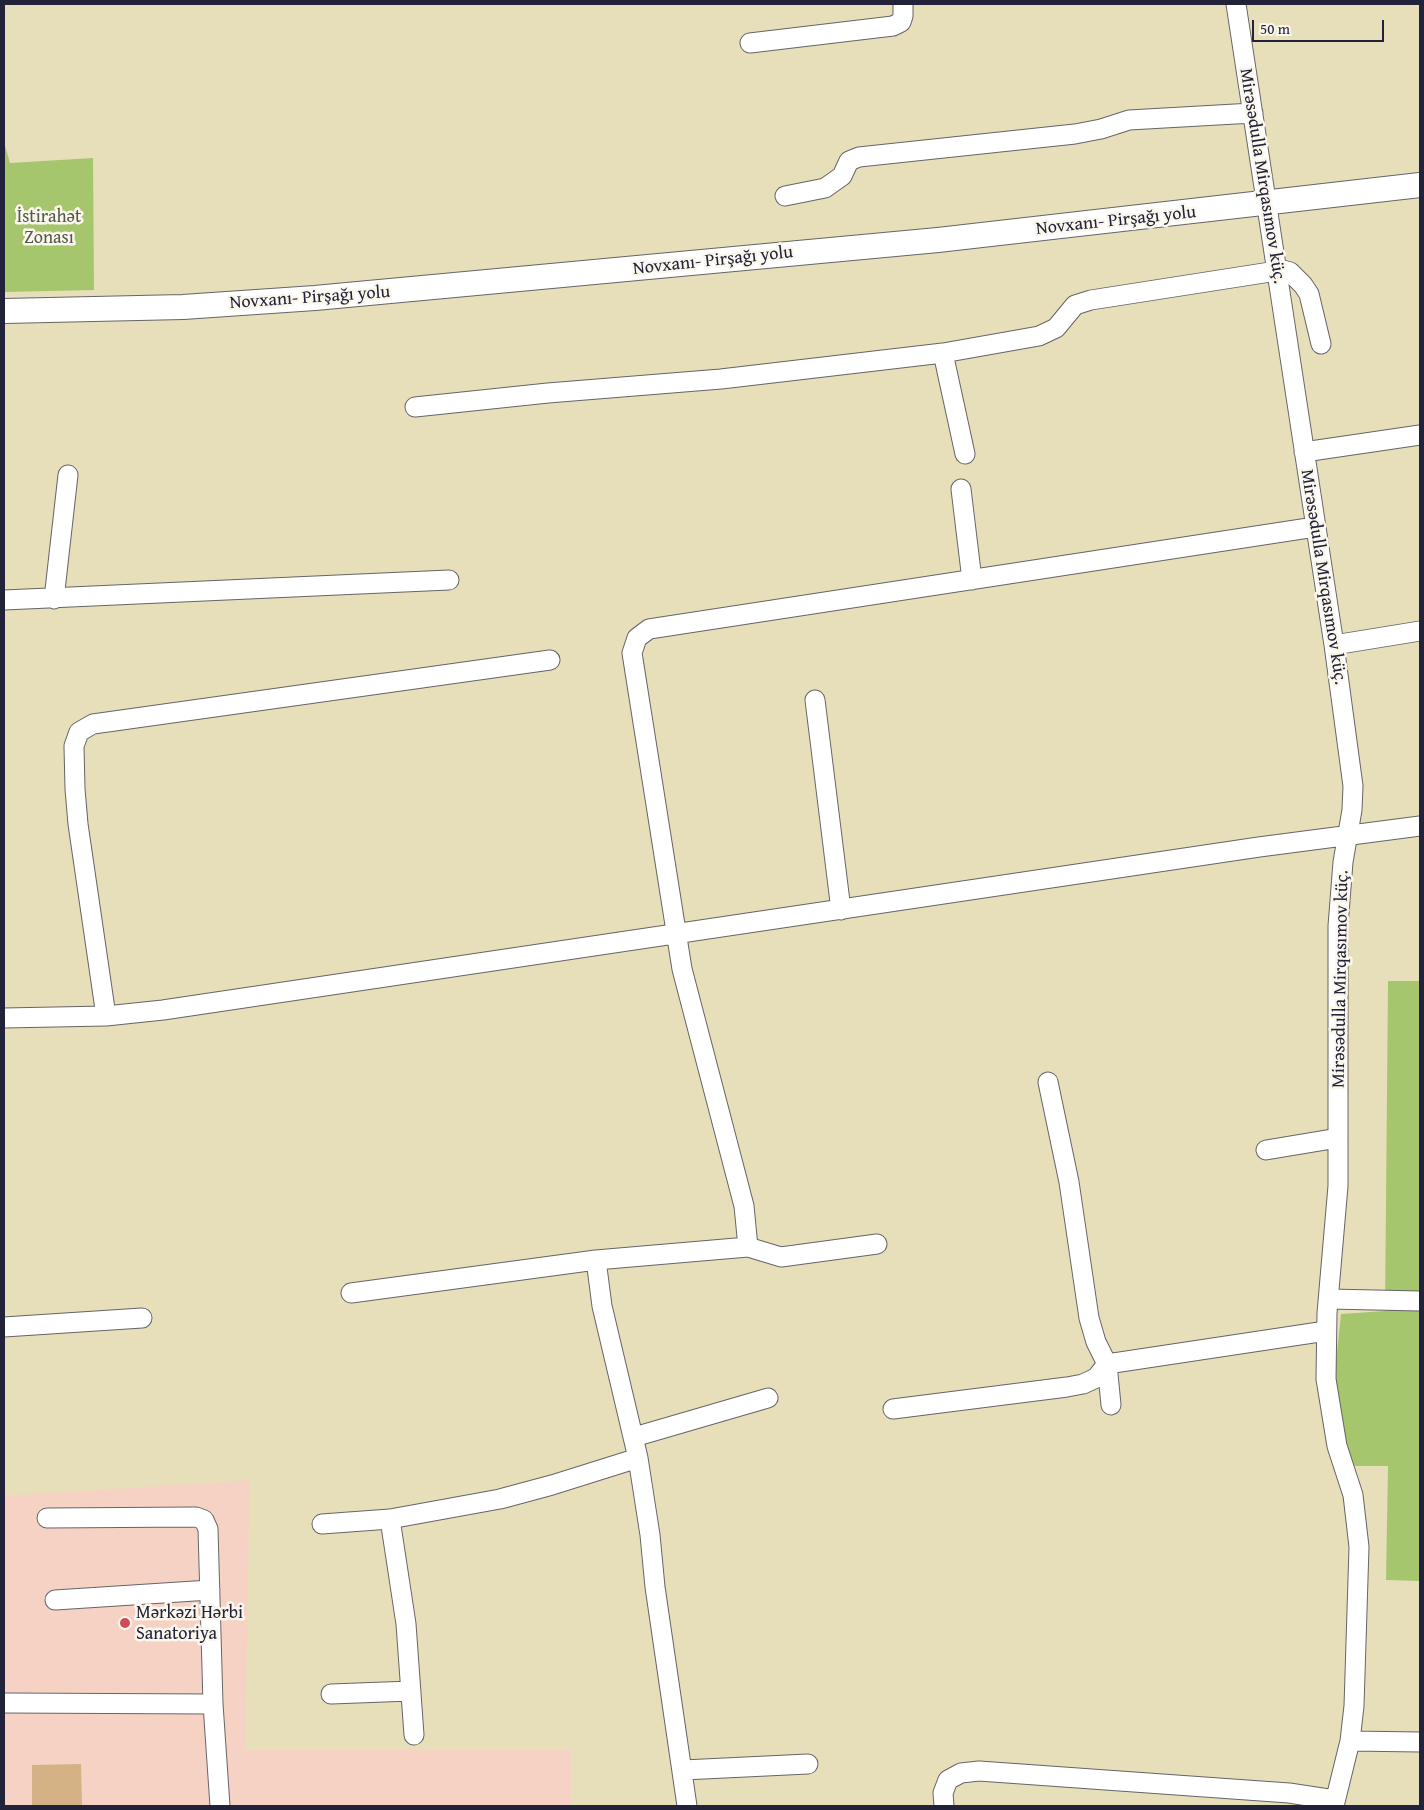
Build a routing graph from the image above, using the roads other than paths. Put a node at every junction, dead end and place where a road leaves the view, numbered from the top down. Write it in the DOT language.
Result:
graph roads {
  1 [pos="903,4"];
  2 [pos="1236,4"];
  3 [pos="750,43"];
  4 [pos="1253,113"];
  5 [pos="1420,185"];
  6 [pos="785,196"];
  7 [pos="1267,204"];
  8 [pos="1276,270"];
  9 [pos="4,312"];
  10 [pos="1321,344"];
  11 [pos="943,353"];
  12 [pos="415,407"];
  13 [pos="1420,435"];
  14 [pos="1304,452"];
  15 [pos="965,454"];
  16 [pos="68,475"];
  17 [pos="961,489"];
  18 [pos="1315,527"];
  19 [pos="449,580"];
  20 [pos="972,580"];
  21 [pos="54,599"];
  22 [pos="4,600"];
  23 [pos="1420,631"];
  24 [pos="1334,645"];
  25 [pos="550,660"];
  26 [pos="814,700"];
  27 [pos="1420,826"];
  28 [pos="1347,836"];
  29 [pos="841,910"];
  30 [pos="676,935"];
  31 [pos="106,1016"];
  32 [pos="4,1018"];
  33 [pos="1048,1082"];
  34 [pos="1338,1138"];
  35 [pos="1266,1150"];
  36 [pos="877,1244"];
  37 [pos="748,1246"];
  38 [pos="596,1260"];
  39 [pos="352,1292"];
  40 [pos="1329,1299"];
  41 [pos="1420,1301"];
  42 [pos="142,1318"];
  43 [pos="4,1327"];
  44 [pos="1326,1331"];
  45 [pos="1107,1364"];
  46 [pos="768,1398"];
  47 [pos="1111,1405"];
  48 [pos="893,1408"];
  49 [pos="634,1437"];
  50 [pos="638,1458"];
  51 [pos="47,1518"];
  52 [pos="390,1519"];
  53 [pos="322,1524"];
  54 [pos="210,1590"];
  55 [pos="55,1600"];
  56 [pos="411,1691"];
  57 [pos="331,1694"];
  58 [pos="4,1703"];
  59 [pos="213,1704"];
  60 [pos="414,1735"];
  61 [pos="1350,1741"];
  62 [pos="1420,1742"];
  63 [pos="808,1764"];
  64 [pos="682,1770"];
  65 [pos="1334,1803"];
  66 [pos="220,1806"];
  67 [pos="687,1806"];
  68 [pos="944,1806"];
  1 -- 3 [label="street"];
  2 -- 4 [label="street, Mirəsədulla Mirqasımov küç."];
  4 -- 6 [label="street"];
  4 -- 7 [label="street, Mirəsədulla Mirqasımov küç."];
  5 -- 7 [label="main road, Novxanı- Pirşağı yolu"];
  7 -- 8 [label="street, Mirəsədulla Mirqasımov küç."];
  7 -- 9 [label="main road, Novxanı- Pirşağı yolu"];
  8 -- 10 [label="street"];
  8 -- 11 [label="street"];
  8 -- 14 [label="street, Mirəsədulla Mirqasımov küç."];
  11 -- 12 [label="street"];
  11 -- 15 [label="street"];
  13 -- 14 [label="street"];
  14 -- 18 [label="street, Mirəsədulla Mirqasımov küç."];
  16 -- 21 [label="street"];
  17 -- 20 [label="street"];
  18 -- 20 [label="street"];
  18 -- 24 [label="street, Mirəsədulla Mirqasımov küç."];
  19 -- 21 [label="street"];
  20 -- 30 [label="street"];
  21 -- 22 [label="street"];
  23 -- 24 [label="street"];
  24 -- 28 [label="street, Mirəsədulla Mirqasımov küç."];
  25 -- 31 [label="street"];
  26 -- 29 [label="street"];
  27 -- 28 [label="street"];
  28 -- 29 [label="street"];
  28 -- 34 [label="street, Mirəsədulla Mirqasımov küç."];
  29 -- 30 [label="street"];
  30 -- 31 [label="street"];
  30 -- 37 [label="street"];
  31 -- 32 [label="street"];
  33 -- 45 [label="street"];
  34 -- 35 [label="street"];
  34 -- 40 [label="street, Mirəsədulla Mirqasımov küç."];
  36 -- 37 [label="street"];
  37 -- 38 [label="street"];
  38 -- 39 [label="street"];
  38 -- 49 [label="street"];
  40 -- 41 [label="street"];
  40 -- 44 [label="street, Mirəsədulla Mirqasımov küç."];
  42 -- 43 [label="street"];
  44 -- 45 [label="street"];
  44 -- 61 [label="street, Mirəsədulla Mirqasımov küç."];
  45 -- 47 [label="street"];
  45 -- 48 [label="street"];
  46 -- 49 [label="street"];
  49 -- 50 [label="street"];
  50 -- 52 [label="street"];
  50 -- 64 [label="street"];
  51 -- 54 [label="street"];
  52 -- 53 [label="street"];
  52 -- 56 [label="street"];
  54 -- 55 [label="street"];
  54 -- 59 [label="street"];
  56 -- 57 [label="street"];
  56 -- 60 [label="street"];
  58 -- 59 [label="street"];
  59 -- 66 [label="street"];
  61 -- 62 [label="street"];
  61 -- 65 [label="street, Mirəsədulla Mirqasımov küç."];
  63 -- 64 [label="street"];
  64 -- 67 [label="street"];
  65 -- 68 [label="street"];
}
